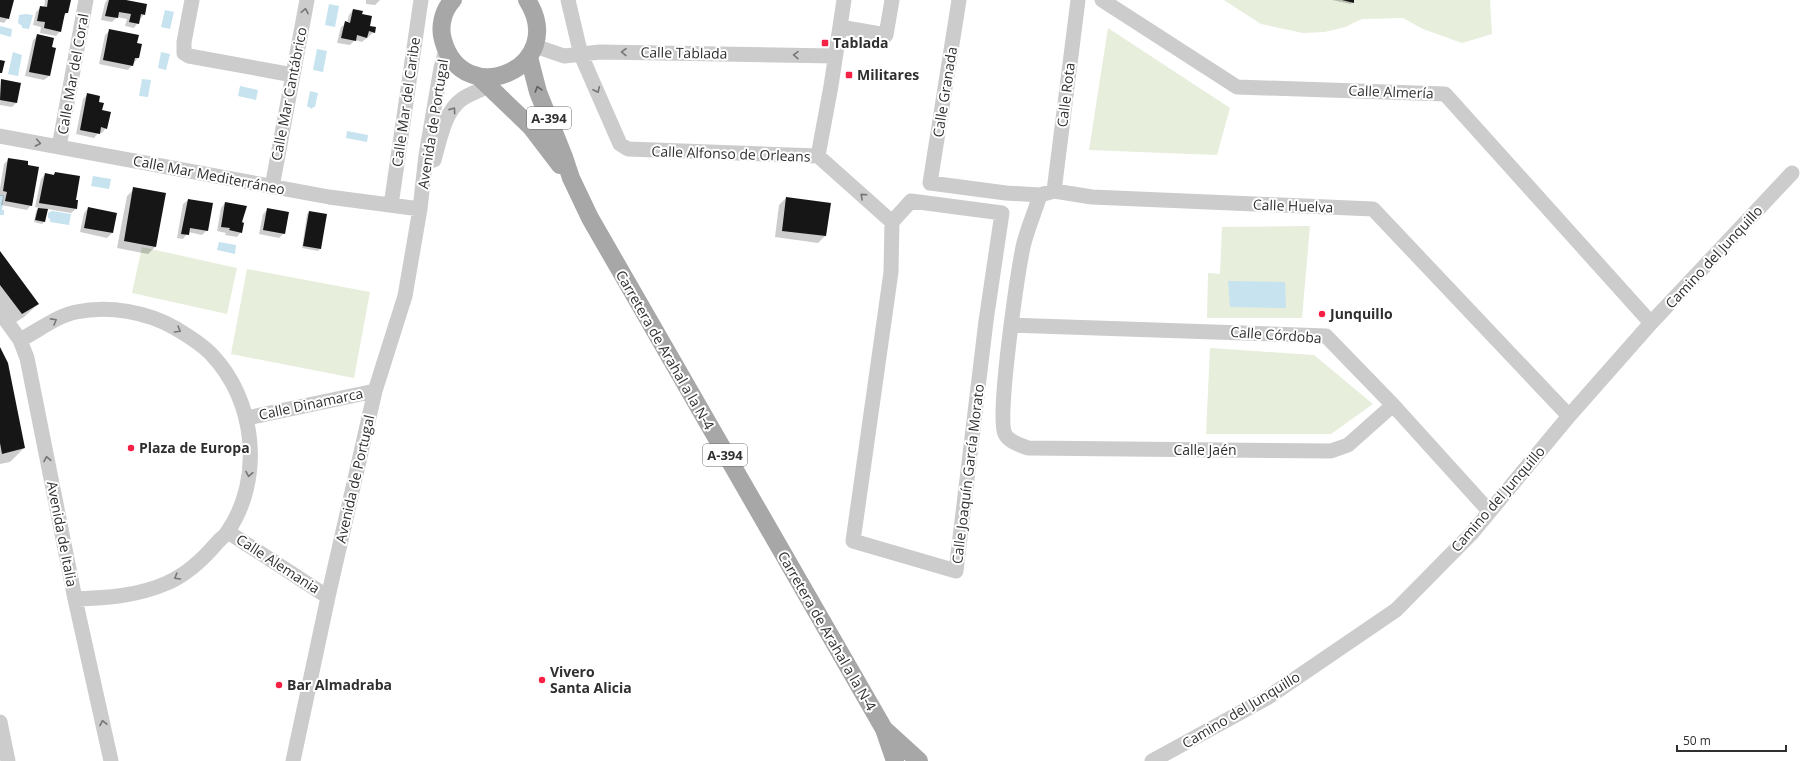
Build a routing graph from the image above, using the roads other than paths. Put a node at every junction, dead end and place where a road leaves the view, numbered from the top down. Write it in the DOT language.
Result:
graph roads {
  1 [pos="86,0"];
  2 [pos="192,0"];
  3 [pos="307,0"];
  4 [pos="421,0"];
  5 [pos="527,0"];
  6 [pos="568,0"];
  7 [pos="844,0"];
  8 [pos="892,0"];
  9 [pos="959,0"];
  10 [pos="1078,0"];
  11 [pos="1102,0"];
  12 [pos="451,1"];
  13 [pos="840,27"];
  14 [pos="446,50"];
  15 [pos="532,51"];
  16 [pos="581,55"];
  17 [pos="835,56"];
  18 [pos="293,75"];
  19 [pos="487,80"];
  20 [pos="0,136"];
  21 [pos="59,147"];
  22 [pos="818,156"];
  23 [pos="1792,173"];
  24 [pos="570,178"];
  25 [pos="930,183"];
  26 [pos="272,187"];
  27 [pos="1047,193"];
  28 [pos="420,204"];
  29 [pos="391,205"];
  30 [pos="892,222"];
  31 [pos="0,312"];
  32 [pos="1651,323"];
  33 [pos="1012,325"];
  34 [pos="20,340"];
  35 [pos="375,390"];
  36 [pos="1393,405"];
  37 [pos="1569,416"];
  38 [pos="247,418"];
  39 [pos="1004,434"];
  40 [pos="1489,511"];
  41 [pos="228,532"];
  42 [pos="328,597"];
  43 [pos="75,599"];
  44 [pos="0,722"];
  45 [pos="884,729"];
  46 [pos="8,761"];
  47 [pos="111,761"];
  48 [pos="293,761"];
  49 [pos="895,761"];
  50 [pos="919,761"];
  51 [pos="1152,761"];
  1 -- 21 [label="street, Calle Mar del Coral"];
  2 -- 18 [label="street"];
  18 -- 3 [label="street, Calle Mar Cantábrico, one-way"];
  4 -- 29 [label="street, Calle Mar del Caribe"];
  5 -- 15 [label="main road, A-394"];
  6 -- 16 [label="street"];
  7 -- 13 [label="street"];
  8 -- 13 [label="street"];
  9 -- 25 [label="street, Calle Granada"];
  10 -- 27 [label="street, Calle Rota"];
  11 -- 32 [label="street, Calle Almería"];
  12 -- 14 [label="main road, A-394"];
  13 -- 17 [label="street"];
  14 -- 19 [label="main road, A-394"];
  14 -- 28 [label="street, Avenida de Portugal"];
  15 -- 16 [label="street, Calle Tablada"];
  15 -- 19 [label="main road"];
  24 -- 15 [label="main road, Carretera de Arahal a la N-4 / A-394, one-way"];
  17 -- 16 [label="street, Calle Tablada, one-way"];
  16 -- 22 [label="street, Calle Alfonso de Orleans, one-way"];
  17 -- 22 [label="street"];
  18 -- 26 [label="street, Calle Mar Cantábrico"];
  19 -- 24 [label="main road, Carretera de Arahal a la N-4 / A-394"];
  28 -- 19 [label="street, Avenida de Portugal, one-way"];
  20 -- 21 [label="street, Calle Mar Mediterráneo, one-way"];
  21 -- 26 [label="street, Calle Mar Mediterráneo"];
  30 -- 22 [label="street, Calle Alfonso de Orleans, one-way"];
  23 -- 32 [label="street, Camino del Junquillo"];
  24 -- 45 [label="main road, Carretera de Arahal a la N-4 / A-394"];
  25 -- 27 [label="street, Calle Huelva"];
  26 -- 29 [label="street, Calle Mar Mediterráneo"];
  27 -- 33 [label="street, Calle Rota"];
  27 -- 37 [label="street, Calle Huelva"];
  28 -- 29 [label="street, Calle Mar Mediterráneo"];
  28 -- 35 [label="street, Avenida de Portugal"];
  30 -- 30 [label="street, Calle Joaquín García Morato"];
  31 -- 34 [label="street, Avenida de Italia"];
  32 -- 37 [label="street, Camino del Junquillo"];
  33 -- 36 [label="street, Calle Córdoba"];
  33 -- 39 [label="street, Calle Rota"];
  34 -- 38 [label="street, one-way"];
  43 -- 34 [label="street, Avenida de Italia, one-way"];
  35 -- 38 [label="street, Calle Dinamarca"];
  35 -- 42 [label="street, Avenida de Portugal"];
  36 -- 39 [label="street, Calle Jaén"];
  36 -- 40 [label="street, Calle Córdoba"];
  37 -- 40 [label="street, Camino del Junquillo"];
  38 -- 41 [label="street, one-way"];
  40 -- 51 [label="street, Camino del Junquillo"];
  41 -- 42 [label="street, Calle Alemania"];
  41 -- 43 [label="street, one-way"];
  42 -- 48 [label="street, Avenida de Portugal"];
  47 -- 43 [label="street, Avenida de Italia, one-way"];
  44 -- 46 [label="street"];
  45 -- 49 [label="main road, Carretera de Arahal a la N-4 / A-394"];
  45 -- 50 [label="main road, Carretera de Arahal a la N-4 / A-394"];
}
